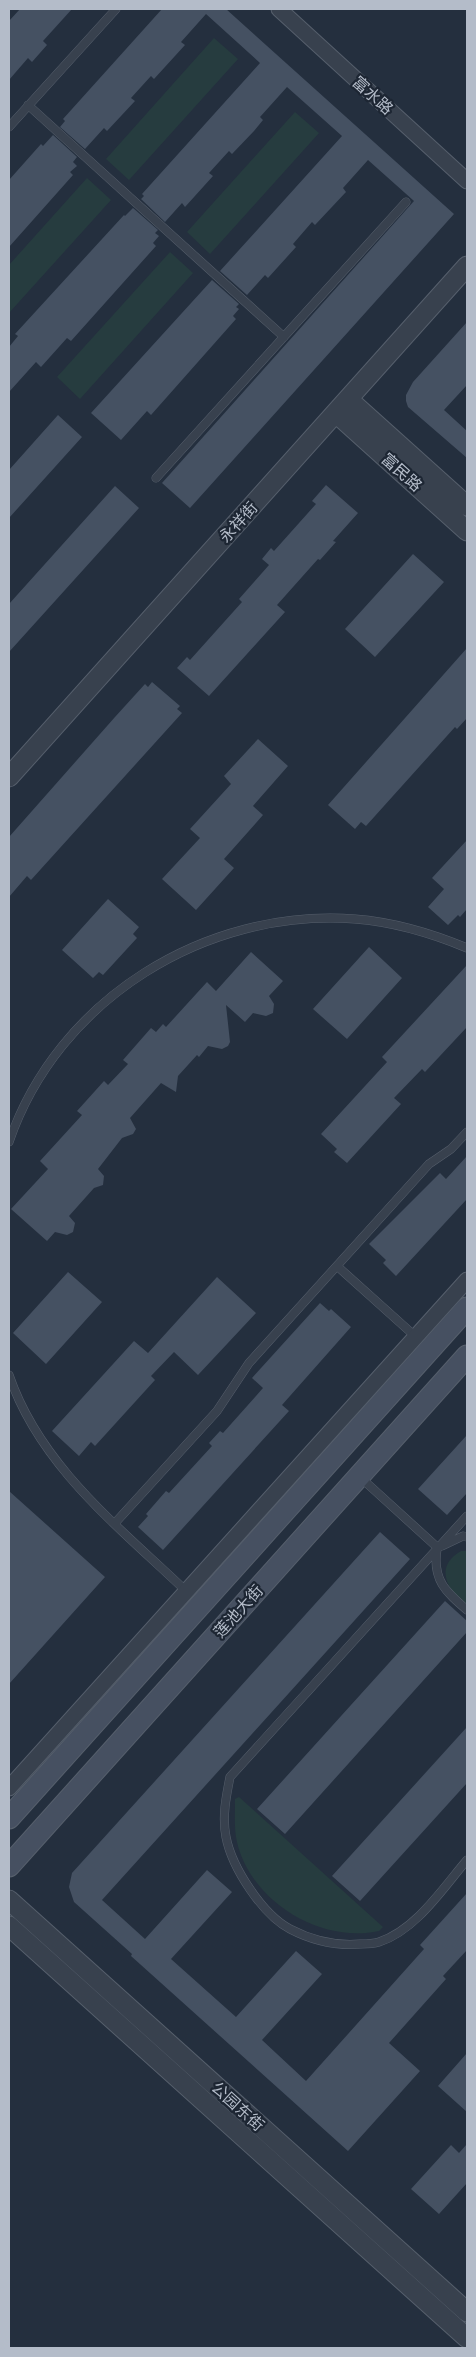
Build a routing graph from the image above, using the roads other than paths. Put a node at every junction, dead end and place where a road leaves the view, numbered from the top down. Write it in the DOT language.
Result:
graph roads {
  1 [pos="116,9"];
  2 [pos="279,9"];
  3 [pos="28,105"];
  4 [pos="9,127"];
  5 [pos="467,180"];
  6 [pos="406,202"];
  7 [pos="467,266"];
  8 [pos="284,337"];
  9 [pos="342,406"];
  10 [pos="156,478"];
  11 [pos="467,506"];
  12 [pos="467,530"];
  13 [pos="9,777"];
  14 [pos="467,948"];
  15 [pos="467,1132"];
  16 [pos="9,1142"];
  17 [pos="337,1266"];
  18 [pos="467,1280"];
  19 [pos="467,1308"];
  20 [pos="416,1337"];
  21 [pos="467,1356"];
  22 [pos="9,1375"];
  23 [pos="359,1476"];
  24 [pos="467,1516"];
  25 [pos="114,1524"];
  26 [pos="467,1537"];
  27 [pos="438,1548"];
  28 [pos="186,1591"];
  29 [pos="467,1610"];
  30 [pos="9,1788"];
  31 [pos="9,1818"];
  32 [pos="467,1860"];
  33 [pos="9,1866"];
  34 [pos="9,1900"];
  35 [pos="9,1926"];
  36 [pos="467,2312"];
  37 [pos="467,2338"];
  1 -- 3 [label="lane"];
  2 -- 5 [label="street, 富水路"];
  3 -- 4 [label="lane"];
  3 -- 8 [label="lane"];
  6 -- 8 [label="lane"];
  7 -- 9 [label="street, 永祥街"];
  8 -- 10 [label="lane"];
  9 -- 11 [label="street, 富民路"];
  9 -- 12 [label="street, 富民路"];
  9 -- 13 [label="street, 永祥街"];
  14 -- 16 [label="lane"];
  15 -- 17 [label="lane"];
  17 -- 20 [label="lane"];
  17 -- 25 [label="lane"];
  18 -- 20 [label="street"];
  19 -- 31 [label="main road, 莲池大街"];
  20 -- 28 [label="street"];
  21 -- 23 [label="main road, 莲池大街"];
  22 -- 25 [label="lane"];
  23 -- 27 [label="lane"];
  23 -- 33 [label="main road, 莲池大街"];
  24 -- 27 [label="lane"];
  25 -- 28 [label="lane"];
  26 -- 27 [label="lane"];
  27 -- 29 [label="lane"];
  27 -- 32 [label="lane"];
  28 -- 30 [label="street"];
  34 -- 36 [label="street, 公园东街"];
  35 -- 37 [label="street, 公园东街"];
}
